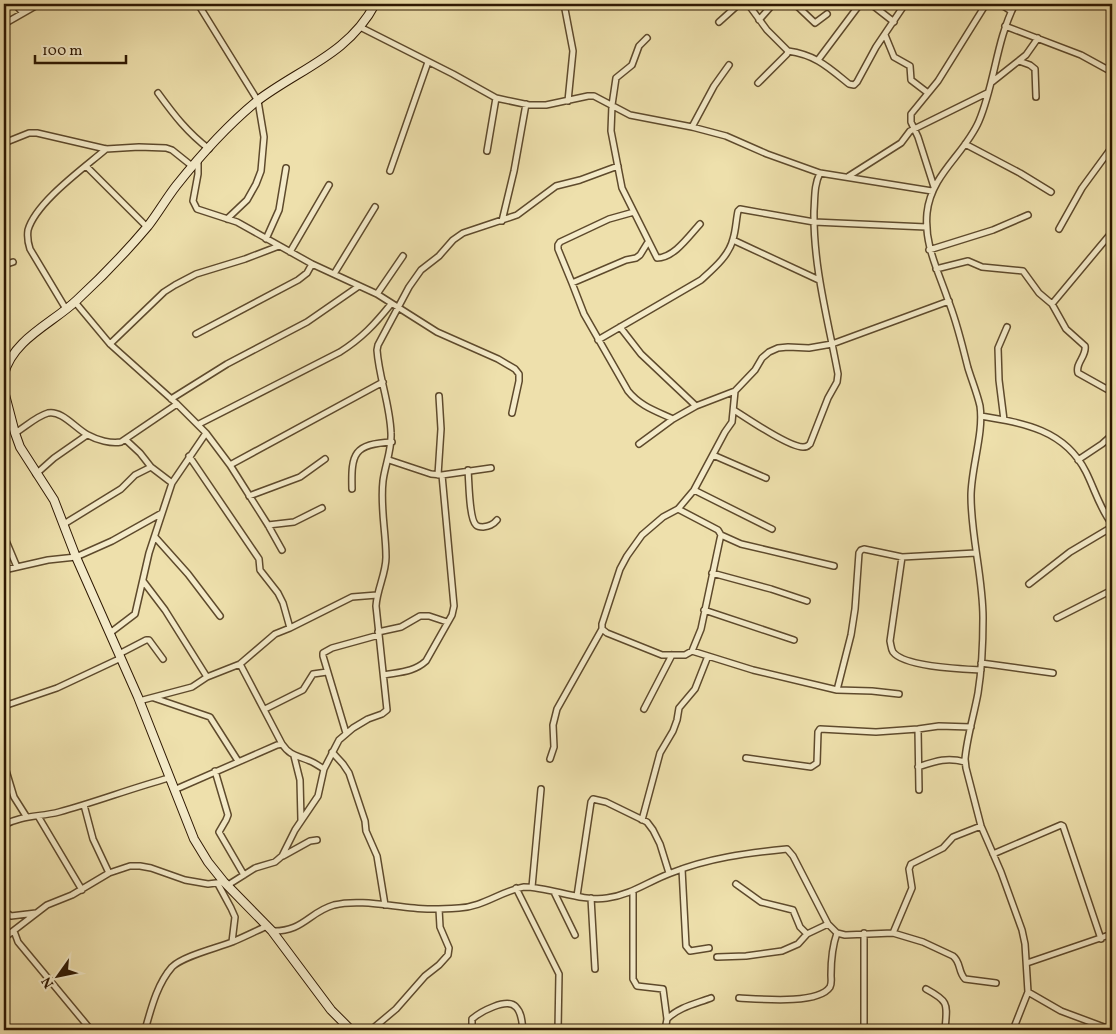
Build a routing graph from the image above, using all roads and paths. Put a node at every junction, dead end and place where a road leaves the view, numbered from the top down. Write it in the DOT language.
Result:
graph roads {
  1 [pos="16,4"];
  2 [pos="39,4"];
  3 [pos="198,4"];
  4 [pos="376,4"];
  5 [pos="564,4"];
  6 [pos="739,4"];
  7 [pos="748,4"];
  8 [pos="774,4"];
  9 [pos="795,4"];
  10 [pos="860,4"];
  11 [pos="871,4"];
  12 [pos="906,4"];
  13 [pos="986,4"];
  14 [pos="1000,4"];
  15 [pos="1014,4"];
  16 [pos="1011,11"];
  17 [pos="23,13"];
  18 [pos="826,14"];
  19 [pos="759,20"];
  20 [pos="719,22"];
  21 [pos="894,22"];
  22 [pos="4,24"];
  23 [pos="1005,26"];
  24 [pos="360,28"];
  25 [pos="885,35"];
  26 [pos="647,38"];
  27 [pos="1038,38"];
  28 [pos="788,51"];
  29 [pos="818,60"];
  30 [pos="428,62"];
  31 [pos="1019,62"];
  32 [pos="729,65"];
  33 [pos="1112,72"];
  34 [pos="758,83"];
  35 [pos="991,83"];
  36 [pos="158,93"];
  37 [pos="928,93"];
  38 [pos="987,93"];
  39 [pos="1036,97"];
  40 [pos="496,98"];
  41 [pos="258,101"];
  42 [pos="568,101"];
  43 [pos="526,104"];
  44 [pos="612,106"];
  45 [pos="692,127"];
  46 [pos="914,129"];
  47 [pos="4,142"];
  48 [pos="965,144"];
  49 [pos="1112,147"];
  50 [pos="106,148"];
  51 [pos="209,149"];
  52 [pos="487,151"];
  53 [pos="198,159"];
  54 [pos="86,166"];
  55 [pos="192,166"];
  56 [pos="618,166"];
  57 [pos="286,168"];
  58 [pos="390,171"];
  59 [pos="820,173"];
  60 [pos="849,176"];
  61 [pos="329,185"];
  62 [pos="933,189"];
  63 [pos="1051,192"];
  64 [pos="376,207"];
  65 [pos="634,212"];
  66 [pos="1028,216"];
  67 [pos="227,219"];
  68 [pos="502,221"];
  69 [pos="814,222"];
  70 [pos="700,224"];
  71 [pos="147,227"];
  72 [pos="926,227"];
  73 [pos="1059,229"];
  74 [pos="1112,232"];
  75 [pos="266,239"];
  76 [pos="733,240"];
  77 [pos="648,242"];
  78 [pos="279,246"];
  79 [pos="929,250"];
  80 [pos="290,252"];
  81 [pos="403,256"];
  82 [pos="14,262"];
  83 [pos="312,264"];
  84 [pos="4,265"];
  85 [pos="936,269"];
  86 [pos="334,274"];
  87 [pos="819,280"];
  88 [pos="572,283"];
  89 [pos="359,286"];
  90 [pos="377,294"];
  91 [pos="949,301"];
  92 [pos="75,302"];
  93 [pos="391,304"];
  94 [pos="1052,304"];
  95 [pos="398,308"];
  96 [pos="66,309"];
  97 [pos="1007,327"];
  98 [pos="620,328"];
  99 [pos="196,334"];
  100 [pos="598,340"];
  101 [pos="110,344"];
  102 [pos="832,344"];
  103 [pos="4,374"];
  104 [pos="4,381"];
  105 [pos="383,382"];
  106 [pos="735,391"];
  107 [pos="4,392"];
  108 [pos="1112,392"];
  109 [pos="439,396"];
  110 [pos="171,400"];
  111 [pos="177,404"];
  112 [pos="696,406"];
  113 [pos="734,410"];
  114 [pos="512,413"];
  115 [pos="981,416"];
  116 [pos="673,419"];
  117 [pos="1004,420"];
  118 [pos="199,424"];
  119 [pos="15,433"];
  120 [pos="206,433"];
  121 [pos="87,435"];
  122 [pos="1112,435"];
  123 [pos="126,440"];
  124 [pos="392,442"];
  125 [pos="639,444"];
  126 [pos="713,455"];
  127 [pos="190,456"];
  128 [pos="325,459"];
  129 [pos="389,460"];
  130 [pos="1078,460"];
  131 [pos="230,465"];
  132 [pos="152,467"];
  133 [pos="491,468"];
  134 [pos="468,470"];
  135 [pos="36,474"];
  136 [pos="440,475"];
  137 [pos="766,478"];
  138 [pos="172,483"];
  139 [pos="352,489"];
  140 [pos="694,490"];
  141 [pos="249,496"];
  142 [pos="322,508"];
  143 [pos="678,509"];
  144 [pos="162,513"];
  145 [pos="1112,514"];
  146 [pos="1107,518"];
  147 [pos="497,520"];
  148 [pos="64,524"];
  149 [pos="268,525"];
  150 [pos="1112,525"];
  151 [pos="772,529"];
  152 [pos="721,535"];
  153 [pos="4,536"];
  154 [pos="155,537"];
  155 [pos="282,550"];
  156 [pos="976,553"];
  157 [pos="76,557"];
  158 [pos="902,557"];
  159 [pos="834,566"];
  160 [pos="16,567"];
  161 [pos="4,570"];
  162 [pos="712,573"];
  163 [pos="143,581"];
  164 [pos="1029,584"];
  165 [pos="1112,590"];
  166 [pos="377,595"];
  167 [pos="807,601"];
  168 [pos="704,610"];
  169 [pos="220,616"];
  170 [pos="1057,618"];
  171 [pos="447,622"];
  172 [pos="290,628"];
  173 [pos="602,630"];
  174 [pos="110,633"];
  175 [pos="378,633"];
  176 [pos="794,640"];
  177 [pos="692,651"];
  178 [pos="672,655"];
  179 [pos="120,656"];
  180 [pos="708,656"];
  181 [pos="164,659"];
  182 [pos="240,664"];
  183 [pos="981,666"];
  184 [pos="328,672"];
  185 [pos="1053,673"];
  186 [pos="384,675"];
  187 [pos="207,677"];
  188 [pos="837,690"];
  189 [pos="899,694"];
  190 [pos="154,698"];
  191 [pos="139,701"];
  192 [pos="4,706"];
  193 [pos="265,709"];
  194 [pos="644,709"];
  195 [pos="971,727"];
  196 [pos="918,729"];
  197 [pos="346,732"];
  198 [pos="282,744"];
  199 [pos="332,752"];
  200 [pos="294,756"];
  201 [pos="746,758"];
  202 [pos="550,759"];
  203 [pos="238,761"];
  204 [pos="965,762"];
  205 [pos="4,764"];
  206 [pos="918,767"];
  207 [pos="324,769"];
  208 [pos="215,771"];
  209 [pos="169,778"];
  210 [pos="541,788"];
  211 [pos="174,790"];
  212 [pos="919,790"];
  213 [pos="84,805"];
  214 [pos="26,816"];
  215 [pos="38,816"];
  216 [pos="642,820"];
  217 [pos="301,821"];
  218 [pos="4,825"];
  219 [pos="981,826"];
  220 [pos="317,840"];
  221 [pos="993,854"];
  222 [pos="282,856"];
  223 [pos="682,869"];
  224 [pos="109,873"];
  225 [pos="669,873"];
  226 [pos="244,875"];
  227 [pos="223,884"];
  228 [pos="736,884"];
  229 [pos="532,887"];
  230 [pos="516,888"];
  231 [pos="82,890"];
  232 [pos="634,891"];
  233 [pos="554,892"];
  234 [pos="577,896"];
  235 [pos="591,898"];
  236 [pos="385,904"];
  237 [pos="439,909"];
  238 [pos="4,910"];
  239 [pos="36,913"];
  240 [pos="828,924"];
  241 [pos="269,929"];
  242 [pos="14,931"];
  243 [pos="836,933"];
  244 [pos="864,933"];
  245 [pos="893,933"];
  246 [pos="807,934"];
  247 [pos="1112,934"];
  248 [pos="575,935"];
  249 [pos="4,938"];
  250 [pos="1101,938"];
  251 [pos="232,942"];
  252 [pos="709,948"];
  253 [pos="717,957"];
  254 [pos="1027,963"];
  255 [pos="595,969"];
  256 [pos="996,983"];
  257 [pos="926,989"];
  258 [pos="1028,992"];
  259 [pos="711,998"];
  260 [pos="739,998"];
  261 [pos="667,1019"];
  262 [pos="91,1030"];
  263 [pos="145,1030"];
  264 [pos="351,1030"];
  265 [pos="371,1030"];
  266 [pos="472,1030"];
  267 [pos="523,1030"];
  268 [pos="558,1030"];
  269 [pos="665,1030"];
  270 [pos="864,1030"];
  271 [pos="945,1030"];
  272 [pos="1013,1030"];
  273 [pos="1112,1030"];
  1 -- 17 [label="street"];
  2 -- 17 [label="street"];
  3 -- 41 [label="street"];
  4 -- 24 [label="street"];
  5 -- 42 [label="street"];
  6 -- 20 [label="street"];
  7 -- 19 [label="street"];
  8 -- 19 [label="street"];
  9 -- 18 [label="street"];
  10 -- 29 [label="street"];
  11 -- 21 [label="street"];
  12 -- 21 [label="street"];
  13 -- 37 [label="street"];
  14 -- 16 [label="street"];
  15 -- 16 [label="street"];
  16 -- 23 [label="street"];
  17 -- 22 [label="street"];
  19 -- 28 [label="street"];
  21 -- 25 [label="street"];
  23 -- 27 [label="street"];
  23 -- 35 [label="street"];
  24 -- 30 [label="street"];
  24 -- 41 [label="street"];
  25 -- 29 [label="street"];
  25 -- 37 [label="street"];
  26 -- 44 [label="street"];
  27 -- 31 [label="street"];
  27 -- 33 [label="street"];
  28 -- 29 [label="street"];
  28 -- 34 [label="street"];
  30 -- 40 [label="street"];
  30 -- 58 [label="street"];
  31 -- 35 [label="street"];
  31 -- 39 [label="street"];
  32 -- 45 [label="street"];
  35 -- 38 [label="street"];
  36 -- 51 [label="street"];
  37 -- 46 [label="street"];
  38 -- 46 [label="street"];
  38 -- 48 [label="street"];
  40 -- 43 [label="street"];
  40 -- 52 [label="street"];
  41 -- 51 [label="street"];
  41 -- 67 [label="street"];
  42 -- 43 [label="street"];
  42 -- 44 [label="street"];
  43 -- 68 [label="street"];
  44 -- 45 [label="street"];
  44 -- 56 [label="street"];
  45 -- 59 [label="street"];
  46 -- 60 [label="street"];
  46 -- 62 [label="street"];
  47 -- 50 [label="street"];
  48 -- 62 [label="street"];
  48 -- 63 [label="street"];
  49 -- 73 [label="street"];
  50 -- 54 [label="street"];
  50 -- 55 [label="street"];
  51 -- 53 [label="street"];
  53 -- 55 [label="street"];
  53 -- 67 [label="street"];
  54 -- 71 [label="street"];
  54 -- 96 [label="street"];
  55 -- 71 [label="street"];
  56 -- 65 [label="street"];
  56 -- 68 [label="street"];
  57 -- 75 [label="street"];
  59 -- 60 [label="street"];
  59 -- 69 [label="street"];
  60 -- 62 [label="street"];
  61 -- 80 [label="street"];
  62 -- 72 [label="street"];
  64 -- 86 [label="street"];
  65 -- 77 [label="street"];
  65 -- 88 [label="street"];
  66 -- 79 [label="street"];
  67 -- 75 [label="street"];
  68 -- 95 [label="street"];
  69 -- 72 [label="street"];
  69 -- 76 [label="street"];
  69 -- 87 [label="street"];
  70 -- 77 [label="street"];
  71 -- 92 [label="street"];
  72 -- 79 [label="street"];
  74 -- 94 [label="street"];
  75 -- 78 [label="street"];
  76 -- 87 [label="street"];
  76 -- 98 [label="street"];
  77 -- 88 [label="street"];
  78 -- 80 [label="street"];
  78 -- 101 [label="street"];
  79 -- 85 [label="street"];
  80 -- 83 [label="street"];
  81 -- 90 [label="street"];
  82 -- 84 [label="street"];
  83 -- 86 [label="street"];
  83 -- 99 [label="street"];
  85 -- 91 [label="street"];
  85 -- 94 [label="street"];
  86 -- 89 [label="street"];
  87 -- 102 [label="street"];
  88 -- 100 [label="street"];
  89 -- 90 [label="street"];
  89 -- 110 [label="street"];
  90 -- 93 [label="street"];
  91 -- 102 [label="street"];
  91 -- 115 [label="street"];
  92 -- 96 [label="street"];
  92 -- 101 [label="street"];
  93 -- 95 [label="street"];
  93 -- 118 [label="street"];
  94 -- 108 [label="street"];
  95 -- 105 [label="street"];
  95 -- 114 [label="street"];
  96 -- 103 [label="street"];
  97 -- 117 [label="street"];
  98 -- 100 [label="street"];
  98 -- 112 [label="street"];
  100 -- 116 [label="street"];
  101 -- 110 [label="street"];
  102 -- 106 [label="street"];
  102 -- 113 [label="street"];
  104 -- 107 [label="street"];
  105 -- 124 [label="street"];
  105 -- 131 [label="street"];
  106 -- 112 [label="street"];
  106 -- 113 [label="street"];
  107 -- 119 [label="street"];
  109 -- 136 [label="street"];
  110 -- 111 [label="street"];
  111 -- 118 [label="street"];
  111 -- 123 [label="street"];
  112 -- 116 [label="street"];
  113 -- 126 [label="street"];
  115 -- 117 [label="street"];
  115 -- 156 [label="street"];
  116 -- 125 [label="street"];
  117 -- 130 [label="street"];
  118 -- 120 [label="street"];
  119 -- 121 [label="street"];
  119 -- 135 [label="street"];
  120 -- 127 [label="street"];
  120 -- 131 [label="street"];
  121 -- 123 [label="street"];
  121 -- 135 [label="street"];
  122 -- 130 [label="street"];
  123 -- 132 [label="street"];
  124 -- 129 [label="street"];
  124 -- 139 [label="street"];
  126 -- 137 [label="street"];
  126 -- 140 [label="street"];
  127 -- 138 [label="street"];
  127 -- 172 [label="street"];
  128 -- 141 [label="street"];
  129 -- 136 [label="street"];
  129 -- 166 [label="street"];
  130 -- 146 [label="street"];
  131 -- 141 [label="street"];
  132 -- 138 [label="street"];
  132 -- 148 [label="street"];
  133 -- 134 [label="street"];
  134 -- 136 [label="street"];
  134 -- 147 [label="street"];
  135 -- 148 [label="street"];
  136 -- 171 [label="street"];
  138 -- 144 [label="street"];
  140 -- 143 [label="street"];
  140 -- 151 [label="street"];
  141 -- 149 [label="street"];
  142 -- 149 [label="street"];
  143 -- 152 [label="street"];
  143 -- 173 [label="street"];
  144 -- 154 [label="street"];
  144 -- 157 [label="street"];
  145 -- 146 [label="street"];
  146 -- 150 [label="street"];
  148 -- 157 [label="street"];
  149 -- 155 [label="street"];
  150 -- 164 [label="street"];
  152 -- 159 [label="street"];
  152 -- 162 [label="street"];
  153 -- 160 [label="street"];
  154 -- 163 [label="street"];
  154 -- 169 [label="street"];
  156 -- 158 [label="street"];
  156 -- 183 [label="street"];
  157 -- 160 [label="street"];
  157 -- 174 [label="street"];
  158 -- 183 [label="street"];
  158 -- 188 [label="street"];
  160 -- 161 [label="street"];
  162 -- 167 [label="street"];
  162 -- 168 [label="street"];
  163 -- 174 [label="street"];
  163 -- 187 [label="street"];
  165 -- 170 [label="street"];
  166 -- 172 [label="street"];
  166 -- 175 [label="street"];
  168 -- 176 [label="street"];
  168 -- 177 [label="street"];
  171 -- 175 [label="street"];
  171 -- 186 [label="street"];
  172 -- 182 [label="street"];
  173 -- 178 [label="street"];
  173 -- 202 [label="street"];
  174 -- 179 [label="street"];
  175 -- 184 [label="street"];
  175 -- 186 [label="street"];
  177 -- 178 [label="street"];
  177 -- 180 [label="street"];
  178 -- 194 [label="street"];
  179 -- 181 [label="street"];
  179 -- 191 [label="street"];
  179 -- 192 [label="street"];
  180 -- 188 [label="street"];
  180 -- 216 [label="street"];
  182 -- 187 [label="street"];
  182 -- 193 [label="street"];
  183 -- 185 [label="street"];
  183 -- 195 [label="street"];
  184 -- 193 [label="street"];
  184 -- 197 [label="street"];
  186 -- 197 [label="street"];
  187 -- 190 [label="street"];
  188 -- 189 [label="street"];
  190 -- 191 [label="street"];
  190 -- 203 [label="street"];
  191 -- 209 [label="street"];
  193 -- 198 [label="street"];
  195 -- 196 [label="street"];
  195 -- 204 [label="street"];
  196 -- 201 [label="street"];
  196 -- 206 [label="street"];
  197 -- 199 [label="street"];
  198 -- 200 [label="street"];
  198 -- 203 [label="street"];
  199 -- 207 [label="street"];
  199 -- 236 [label="street"];
  200 -- 207 [label="street"];
  200 -- 217 [label="street"];
  203 -- 208 [label="street"];
  204 -- 206 [label="street"];
  204 -- 219 [label="street"];
  205 -- 214 [label="street"];
  206 -- 212 [label="street"];
  207 -- 217 [label="street"];
  208 -- 211 [label="street"];
  208 -- 226 [label="street"];
  209 -- 211 [label="street"];
  209 -- 213 [label="street"];
  210 -- 229 [label="street"];
  211 -- 227 [label="street"];
  213 -- 215 [label="street"];
  213 -- 224 [label="street"];
  214 -- 215 [label="street"];
  214 -- 218 [label="street"];
  215 -- 231 [label="street"];
  216 -- 225 [label="street"];
  216 -- 234 [label="street"];
  217 -- 222 [label="street"];
  219 -- 221 [label="street"];
  219 -- 245 [label="street"];
  220 -- 222 [label="street"];
  221 -- 250 [label="street"];
  221 -- 254 [label="street"];
  222 -- 226 [label="street"];
  223 -- 225 [label="street"];
  223 -- 240 [label="street"];
  223 -- 252 [label="street"];
  224 -- 227 [label="street"];
  224 -- 231 [label="street"];
  225 -- 232 [label="street"];
  226 -- 227 [label="street"];
  227 -- 241 [label="street"];
  227 -- 251 [label="street"];
  228 -- 246 [label="street"];
  229 -- 230 [label="street"];
  229 -- 233 [label="street"];
  230 -- 237 [label="street"];
  230 -- 268 [label="street"];
  231 -- 239 [label="street"];
  232 -- 235 [label="street"];
  232 -- 261 [label="street"];
  233 -- 234 [label="street"];
  233 -- 248 [label="street"];
  234 -- 235 [label="street"];
  235 -- 255 [label="street"];
  236 -- 237 [label="street"];
  236 -- 241 [label="street"];
  237 -- 265 [label="street"];
  238 -- 239 [label="street"];
  239 -- 242 [label="street"];
  240 -- 243 [label="street"];
  240 -- 246 [label="street"];
  241 -- 251 [label="street"];
  241 -- 264 [label="street"];
  242 -- 249 [label="street"];
  242 -- 262 [label="street"];
  243 -- 244 [label="street"];
  243 -- 260 [label="street"];
  244 -- 245 [label="street"];
  244 -- 270 [label="street"];
  245 -- 256 [label="street"];
  246 -- 253 [label="street"];
  247 -- 250 [label="street"];
  250 -- 254 [label="street"];
  251 -- 263 [label="street"];
  254 -- 258 [label="street"];
  257 -- 271 [label="street"];
  258 -- 272 [label="street"];
  258 -- 273 [label="street"];
  259 -- 261 [label="street"];
  261 -- 269 [label="street"];
  266 -- 267 [label="street"];
}
